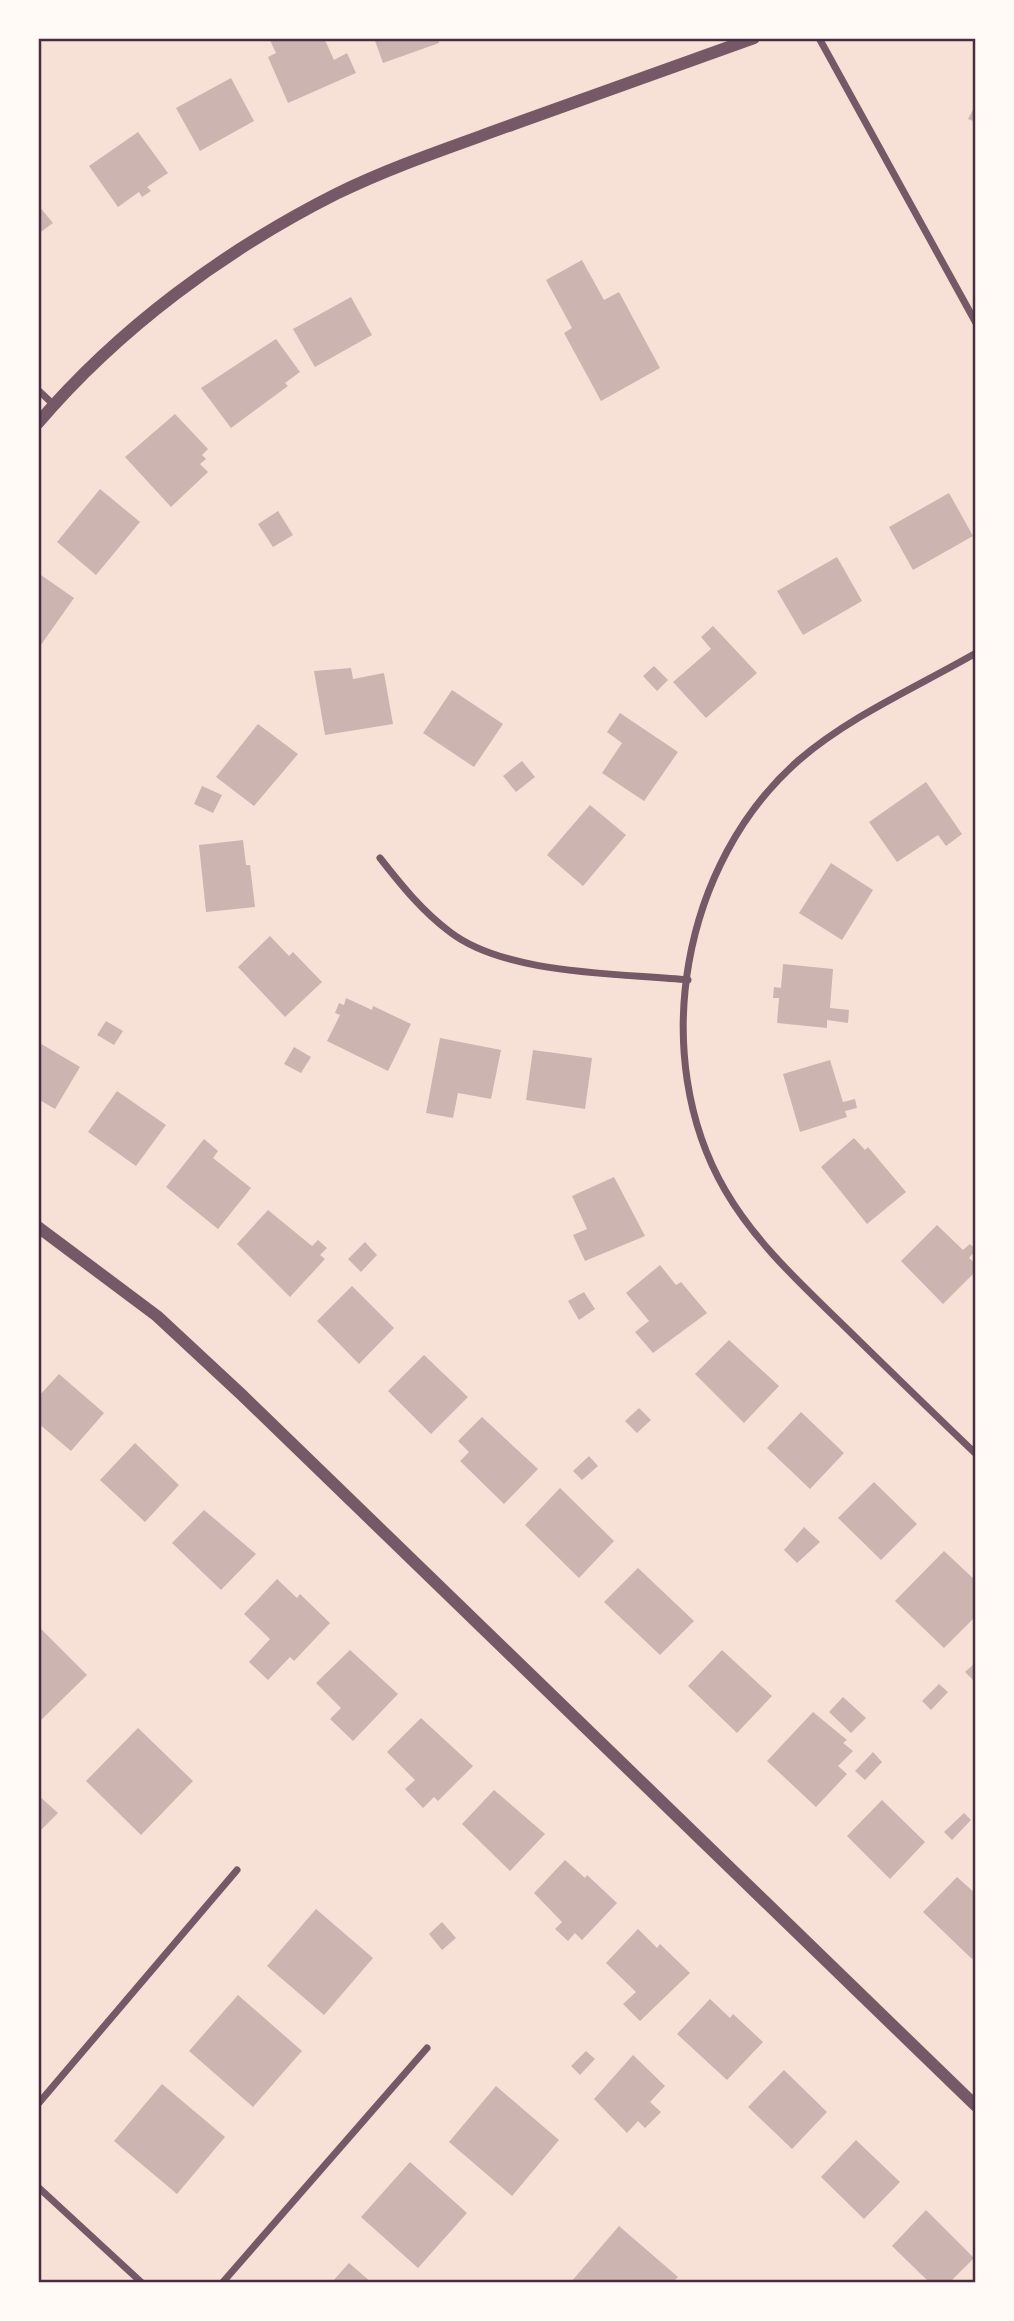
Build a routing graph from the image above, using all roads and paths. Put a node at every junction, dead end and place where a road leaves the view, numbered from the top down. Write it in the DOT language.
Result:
graph roads {
  1 [pos="754,38"];
  2 [pos="819,38"];
  3 [pos="975,323"];
  4 [pos="38,390"];
  5 [pos="54,405"];
  6 [pos="38,423"];
  7 [pos="975,653"];
  8 [pos="380,859"];
  9 [pos="688,980"];
  10 [pos="38,1227"];
  11 [pos="975,1454"];
  12 [pos="237,1870"];
  13 [pos="427,2048"];
  14 [pos="38,2104"];
  15 [pos="975,2106"];
  16 [pos="38,2187"];
  17 [pos="141,2283"];
  18 [pos="223,2283"];
  1 -- 5 [label="street"];
  2 -- 3 [label="street"];
  4 -- 5 [label="street"];
  5 -- 6 [label="street"];
  7 -- 9 [label="street"];
  8 -- 9 [label="street"];
  9 -- 11 [label="street"];
  10 -- 15 [label="street"];
  12 -- 14 [label="street"];
  13 -- 18 [label="street"];
  16 -- 17 [label="street"];
}
